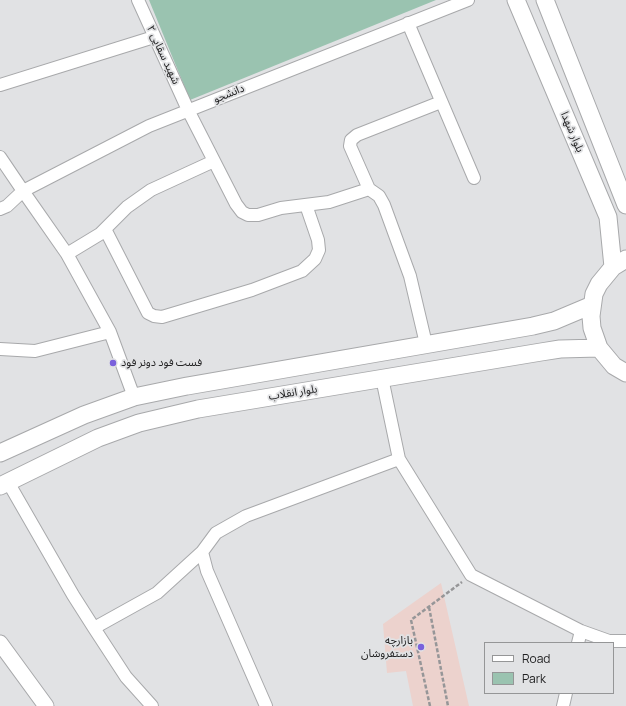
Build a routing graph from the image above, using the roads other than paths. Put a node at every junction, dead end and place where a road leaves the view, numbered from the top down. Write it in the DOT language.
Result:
graph roads {
  1 [pos="138,0"];
  2 [pos="468,0"];
  3 [pos="516,0"];
  4 [pos="545,0"];
  5 [pos="408,24"];
  6 [pos="154,37"];
  7 [pos="0,85"];
  8 [pos="442,102"];
  9 [pos="188,110"];
  10 [pos="0,157"];
  11 [pos="214,161"];
  12 [pos="474,178"];
  13 [pos="369,190"];
  14 [pos="23,191"];
  15 [pos="306,205"];
  16 [pos="626,205"];
  17 [pos="0,209"];
  18 [pos="105,229"];
  19 [pos="67,254"];
  20 [pos="620,263"];
  21 [pos="592,305"];
  22 [pos="110,332"];
  23 [pos="426,344"];
  24 [pos="600,348"];
  25 [pos="0,349"];
  26 [pos="626,373"];
  27 [pos="382,378"];
  28 [pos="134,397"];
  29 [pos="0,453"];
  30 [pos="399,458"];
  31 [pos="4,484"];
  32 [pos="202,552"];
  33 [pos="94,628"];
  34 [pos="581,631"];
  35 [pos="626,641"];
  36 [pos="578,642"];
  37 [pos="0,643"];
  38 [pos="566,694"];
  39 [pos="46,706"];
  40 [pos="152,706"];
  41 [pos="266,706"];
  42 [pos="563,706"];
  1 -- 6 [label="street, شهید سقایی ۲"];
  2 -- 5 [label="street, دانشجو"];
  3 -- 20 [label="main road, بلوار شهدا"];
  4 -- 16 [label="main road, بلوار شهدا"];
  5 -- 8 [label="street"];
  5 -- 9 [label="street, دانشجو"];
  6 -- 7 [label="street"];
  6 -- 9 [label="street, شهید سقایی ۲"];
  8 -- 12 [label="street"];
  8 -- 13 [label="street"];
  9 -- 11 [label="street, شهید سقایی ۲"];
  9 -- 14 [label="street, دانشجو"];
  10 -- 14 [label="street"];
  11 -- 15 [label="street, شهید سقایی ۲"];
  11 -- 18 [label="street"];
  13 -- 15 [label="street"];
  13 -- 23 [label="street"];
  14 -- 17 [label="street, دانشجو"];
  14 -- 19 [label="street"];
  15 -- 18 [label="street"];
  18 -- 19 [label="street"];
  19 -- 22 [label="street"];
  20 -- 21 [label="main road"];
  21 -- 23 [label="main road"];
  21 -- 24 [label="main road"];
  22 -- 25 [label="street"];
  22 -- 28 [label="street"];
  23 -- 28 [label="main road"];
  24 -- 26 [label="main road"];
  24 -- 27 [label="main road, بلوار انقلاب"];
  27 -- 30 [label="street"];
  27 -- 31 [label="main road, بلوار انقلاب"];
  28 -- 29 [label="main road"];
  30 -- 32 [label="street"];
  30 -- 34 [label="street"];
  31 -- 33 [label="street"];
  32 -- 33 [label="street"];
  32 -- 41 [label="street"];
  33 -- 40 [label="street"];
  34 -- 35 [label="street"];
  34 -- 36 [label="street"];
  37 -- 39 [label="street"];
  38 -- 42 [label="street"];
}
